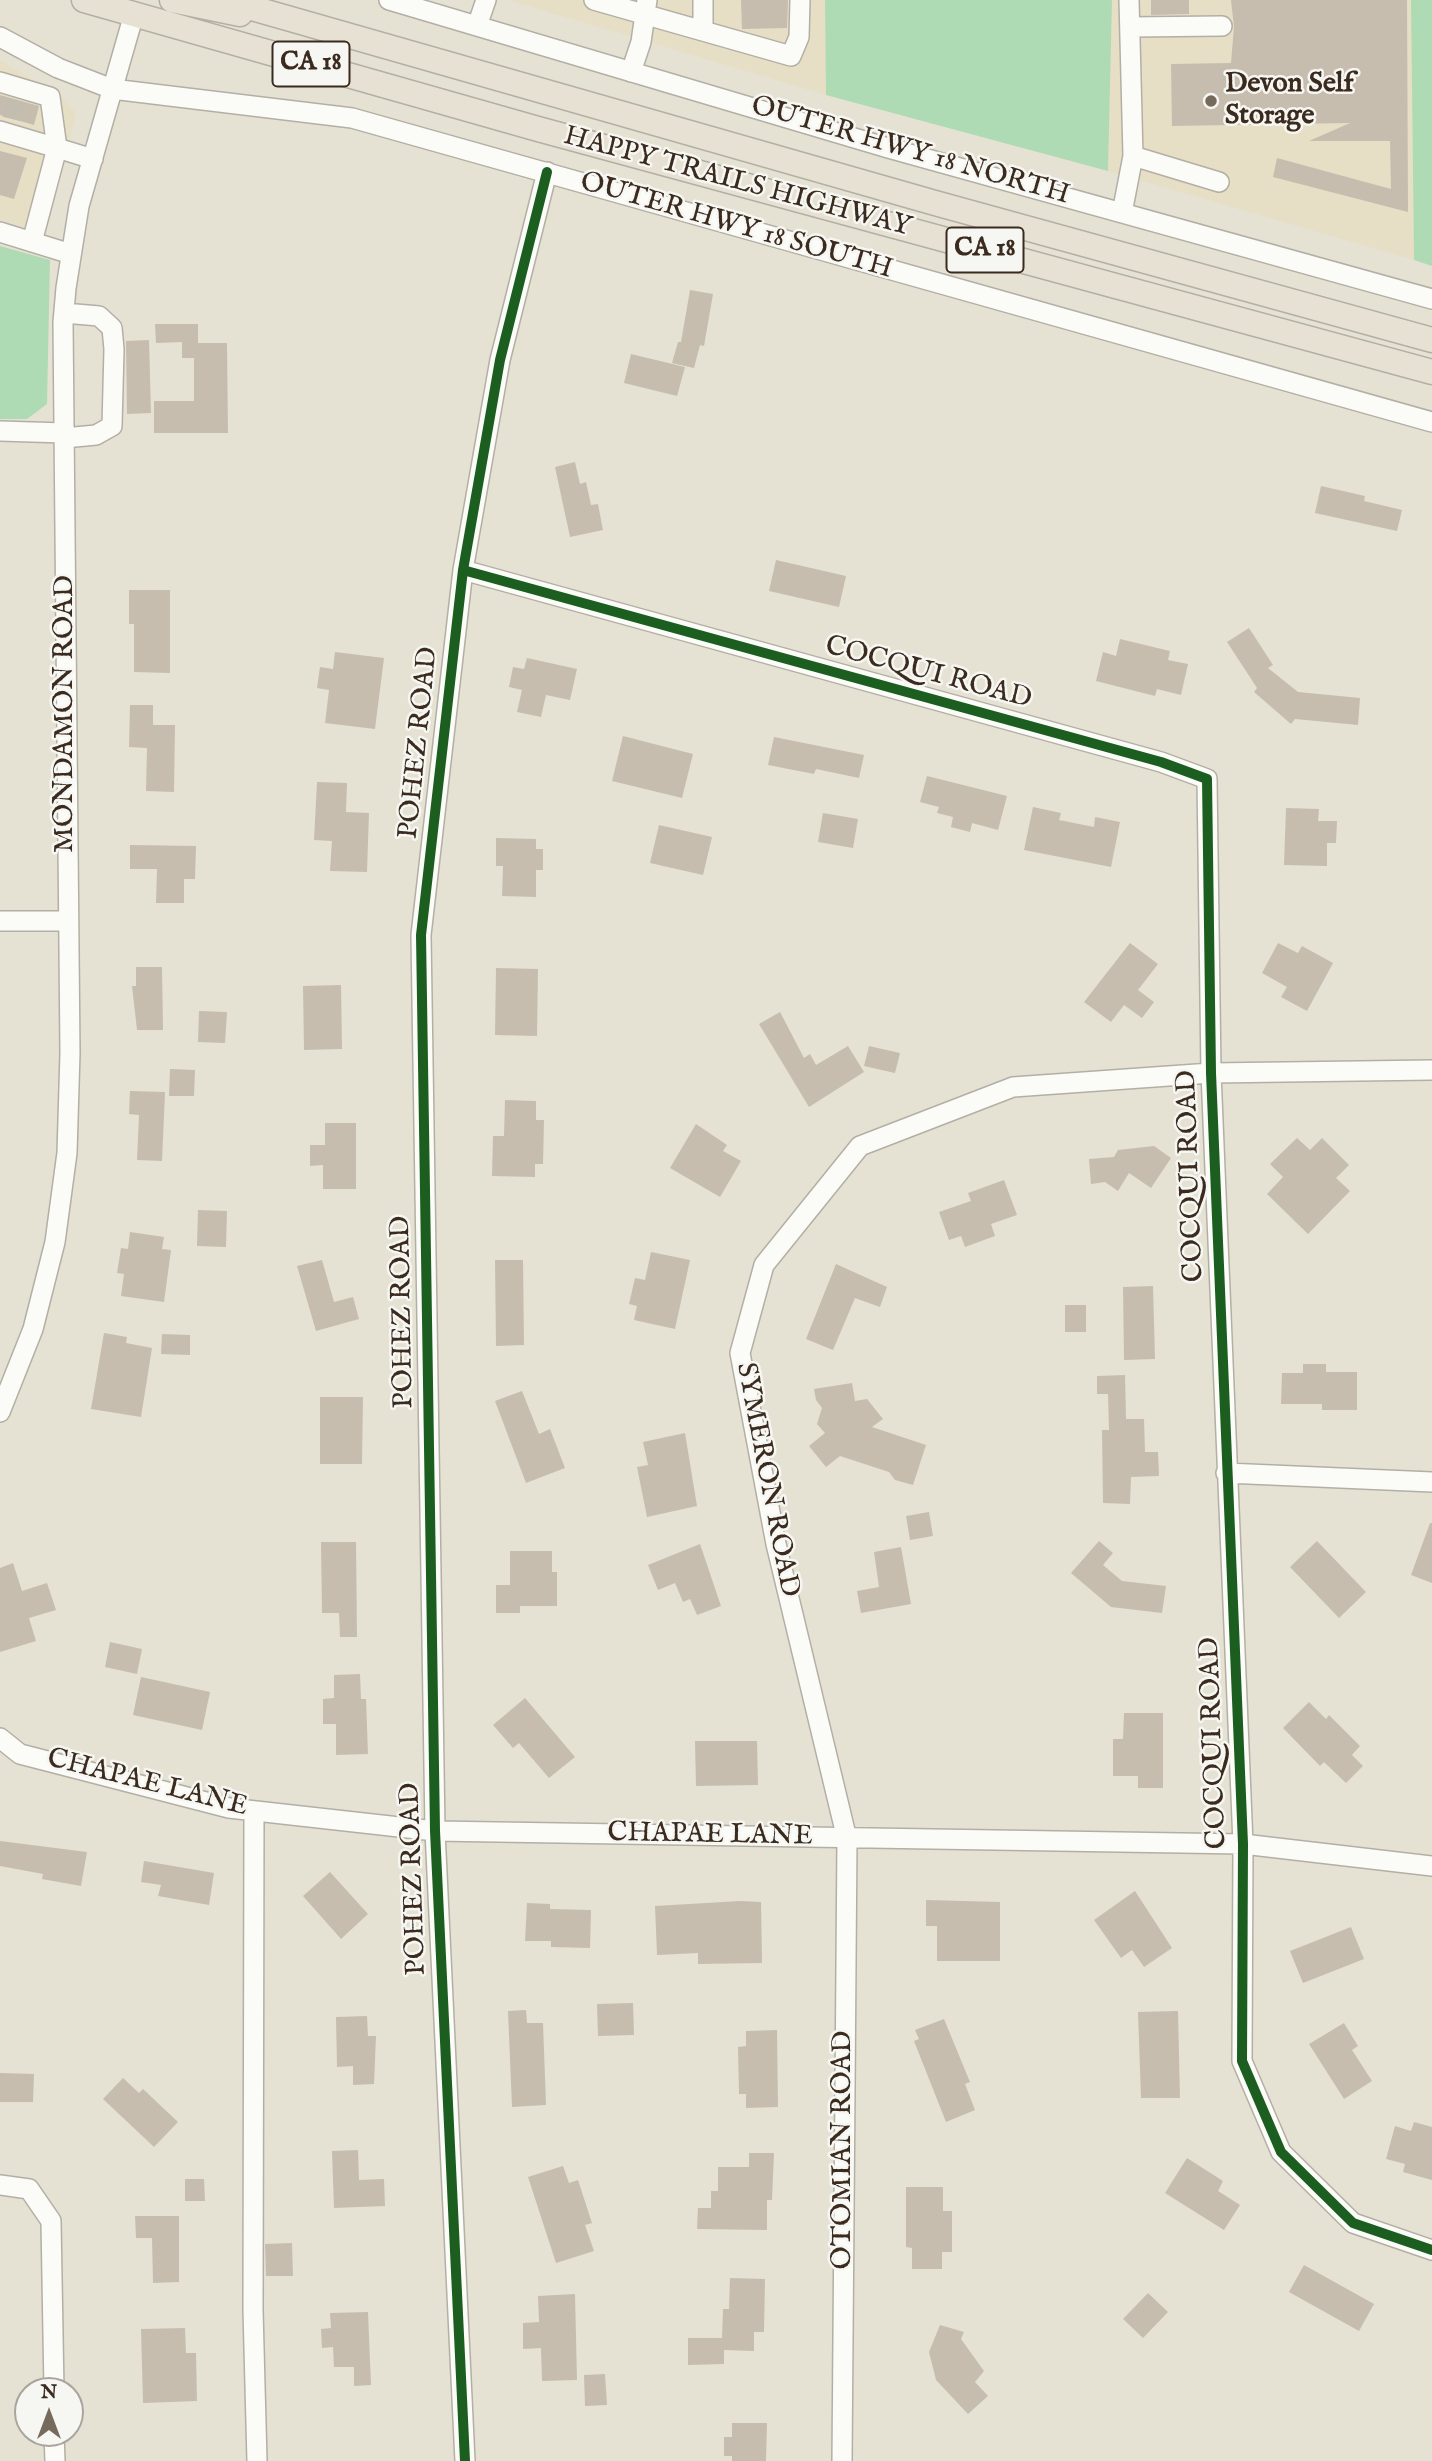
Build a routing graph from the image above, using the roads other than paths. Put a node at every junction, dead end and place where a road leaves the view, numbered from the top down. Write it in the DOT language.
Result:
graph roads {
  1 [pos="83,0"];
  2 [pos="163,0"];
  3 [pos="172,0"];
  4 [pos="224,0"];
  5 [pos="389,0"];
  6 [pos="486,0"];
  7 [pos="594,0"];
  8 [pos="704,0"];
  9 [pos="800,0"];
  10 [pos="1129,0"];
  11 [pos="647,8"];
  12 [pos="134,14"];
  13 [pos="477,26"];
  14 [pos="1222,26"];
  15 [pos="1131,27"];
  16 [pos="703,31"];
  17 [pos="347,36"];
  18 [pos="0,37"];
  19 [pos="58,68"];
  20 [pos="631,72"];
  21 [pos="0,82"];
  22 [pos="112,89"];
  23 [pos="50,97"];
  24 [pos="6,128"];
  25 [pos="57,148"];
  26 [pos="1133,156"];
  27 [pos="93,159"];
  28 [pos="547,172"];
  29 [pos="1219,182"];
  30 [pos="1122,213"];
  31 [pos="0,232"];
  32 [pos="32,242"];
  33 [pos="71,254"];
  34 [pos="1432,299"];
  35 [pos="64,313"];
  36 [pos="1432,340"];
  37 [pos="1432,372"];
  38 [pos="1432,422"];
  39 [pos="0,430"];
  40 [pos="64,435"];
  41 [pos="463,570"];
  42 [pos="0,921"];
  43 [pos="68,921"];
  44 [pos="1432,1070"];
  45 [pos="1211,1073"];
  46 [pos="0,1412"];
  47 [pos="1226,1473"];
  48 [pos="1432,1482"];
  49 [pos="0,1738"];
  50 [pos="254,1811"];
  51 [pos="435,1831"];
  52 [pos="847,1839"];
  53 [pos="1243,1844"];
  54 [pos="1432,1866"];
  55 [pos="0,2185"];
  56 [pos="1432,2250"];
  57 [pos="54,2377"];
  58 [pos="257,2461"];
  59 [pos="464,2461"];
  60 [pos="842,2461"];
  1 -- 12 [label="main road, HAPPY TRAILS HIGHWAY / CA 18"];
  2 -- 12 [label="main road"];
  3 -- 17 [label="main road"];
  4 -- 17 [label="main road, HAPPY TRAILS HIGHWAY / CA 18"];
  5 -- 13 [label="street, OUTER HWY 18 NORTH"];
  6 -- 13 [label="street"];
  7 -- 11 [label="street"];
  8 -- 16 [label="street"];
  9 -- 16 [label="street"];
  10 -- 15 [label="street"];
  11 -- 16 [label="street"];
  11 -- 20 [label="street"];
  12 -- 22 [label="street, MONDAMON ROAD"];
  12 -- 37 [label="main road, HAPPY TRAILS HIGHWAY / CA 18"];
  13 -- 20 [label="street, OUTER HWY 18 NORTH"];
  14 -- 15 [label="street"];
  15 -- 26 [label="street"];
  17 -- 36 [label="main road, HAPPY TRAILS HIGHWAY / CA 18"];
  18 -- 19 [label="street, OUTER HWY 18 SOUTH"];
  19 -- 22 [label="street, OUTER HWY 18 SOUTH"];
  19 -- 23 [label="street"];
  20 -- 30 [label="street, OUTER HWY 18 NORTH"];
  21 -- 23 [label="street"];
  22 -- 27 [label="street, MONDAMON ROAD"];
  22 -- 28 [label="street, OUTER HWY 18 SOUTH"];
  23 -- 25 [label="street"];
  24 -- 25 [label="street"];
  25 -- 27 [label="street"];
  25 -- 32 [label="street"];
  26 -- 29 [label="street"];
  26 -- 30 [label="street"];
  27 -- 33 [label="street, MONDAMON ROAD"];
  28 -- 38 [label="street, OUTER HWY 18 SOUTH"];
  28 -- 41 [label="street, POHEZ ROAD"];
  30 -- 34 [label="street, OUTER HWY 18 NORTH"];
  31 -- 32 [label="street"];
  32 -- 33 [label="street"];
  33 -- 35 [label="street, MONDAMON ROAD"];
  35 -- 40 [label="street, MONDAMON ROAD"];
  35 -- 40 [label="street"];
  39 -- 40 [label="street"];
  40 -- 43 [label="street, MONDAMON ROAD"];
  41 -- 45 [label="street, COCQUI ROAD"];
  41 -- 51 [label="street, POHEZ ROAD"];
  42 -- 43 [label="street"];
  43 -- 46 [label="street, MONDAMON ROAD"];
  44 -- 45 [label="street, SYMERON ROAD"];
  45 -- 47 [label="street, COCQUI ROAD"];
  45 -- 52 [label="street, SYMERON ROAD"];
  47 -- 48 [label="street"];
  47 -- 53 [label="street, COCQUI ROAD"];
  49 -- 50 [label="street, CHAPAE LANE"];
  50 -- 51 [label="street, CHAPAE LANE"];
  50 -- 58 [label="street"];
  51 -- 52 [label="street, CHAPAE LANE"];
  51 -- 59 [label="street, POHEZ ROAD"];
  52 -- 53 [label="street, CHAPAE LANE"];
  52 -- 60 [label="street, OTOMIAN ROAD"];
  53 -- 54 [label="street, CHAPAE LANE"];
  53 -- 56 [label="street, COCQUI ROAD"];
  55 -- 57 [label="street"];
}
